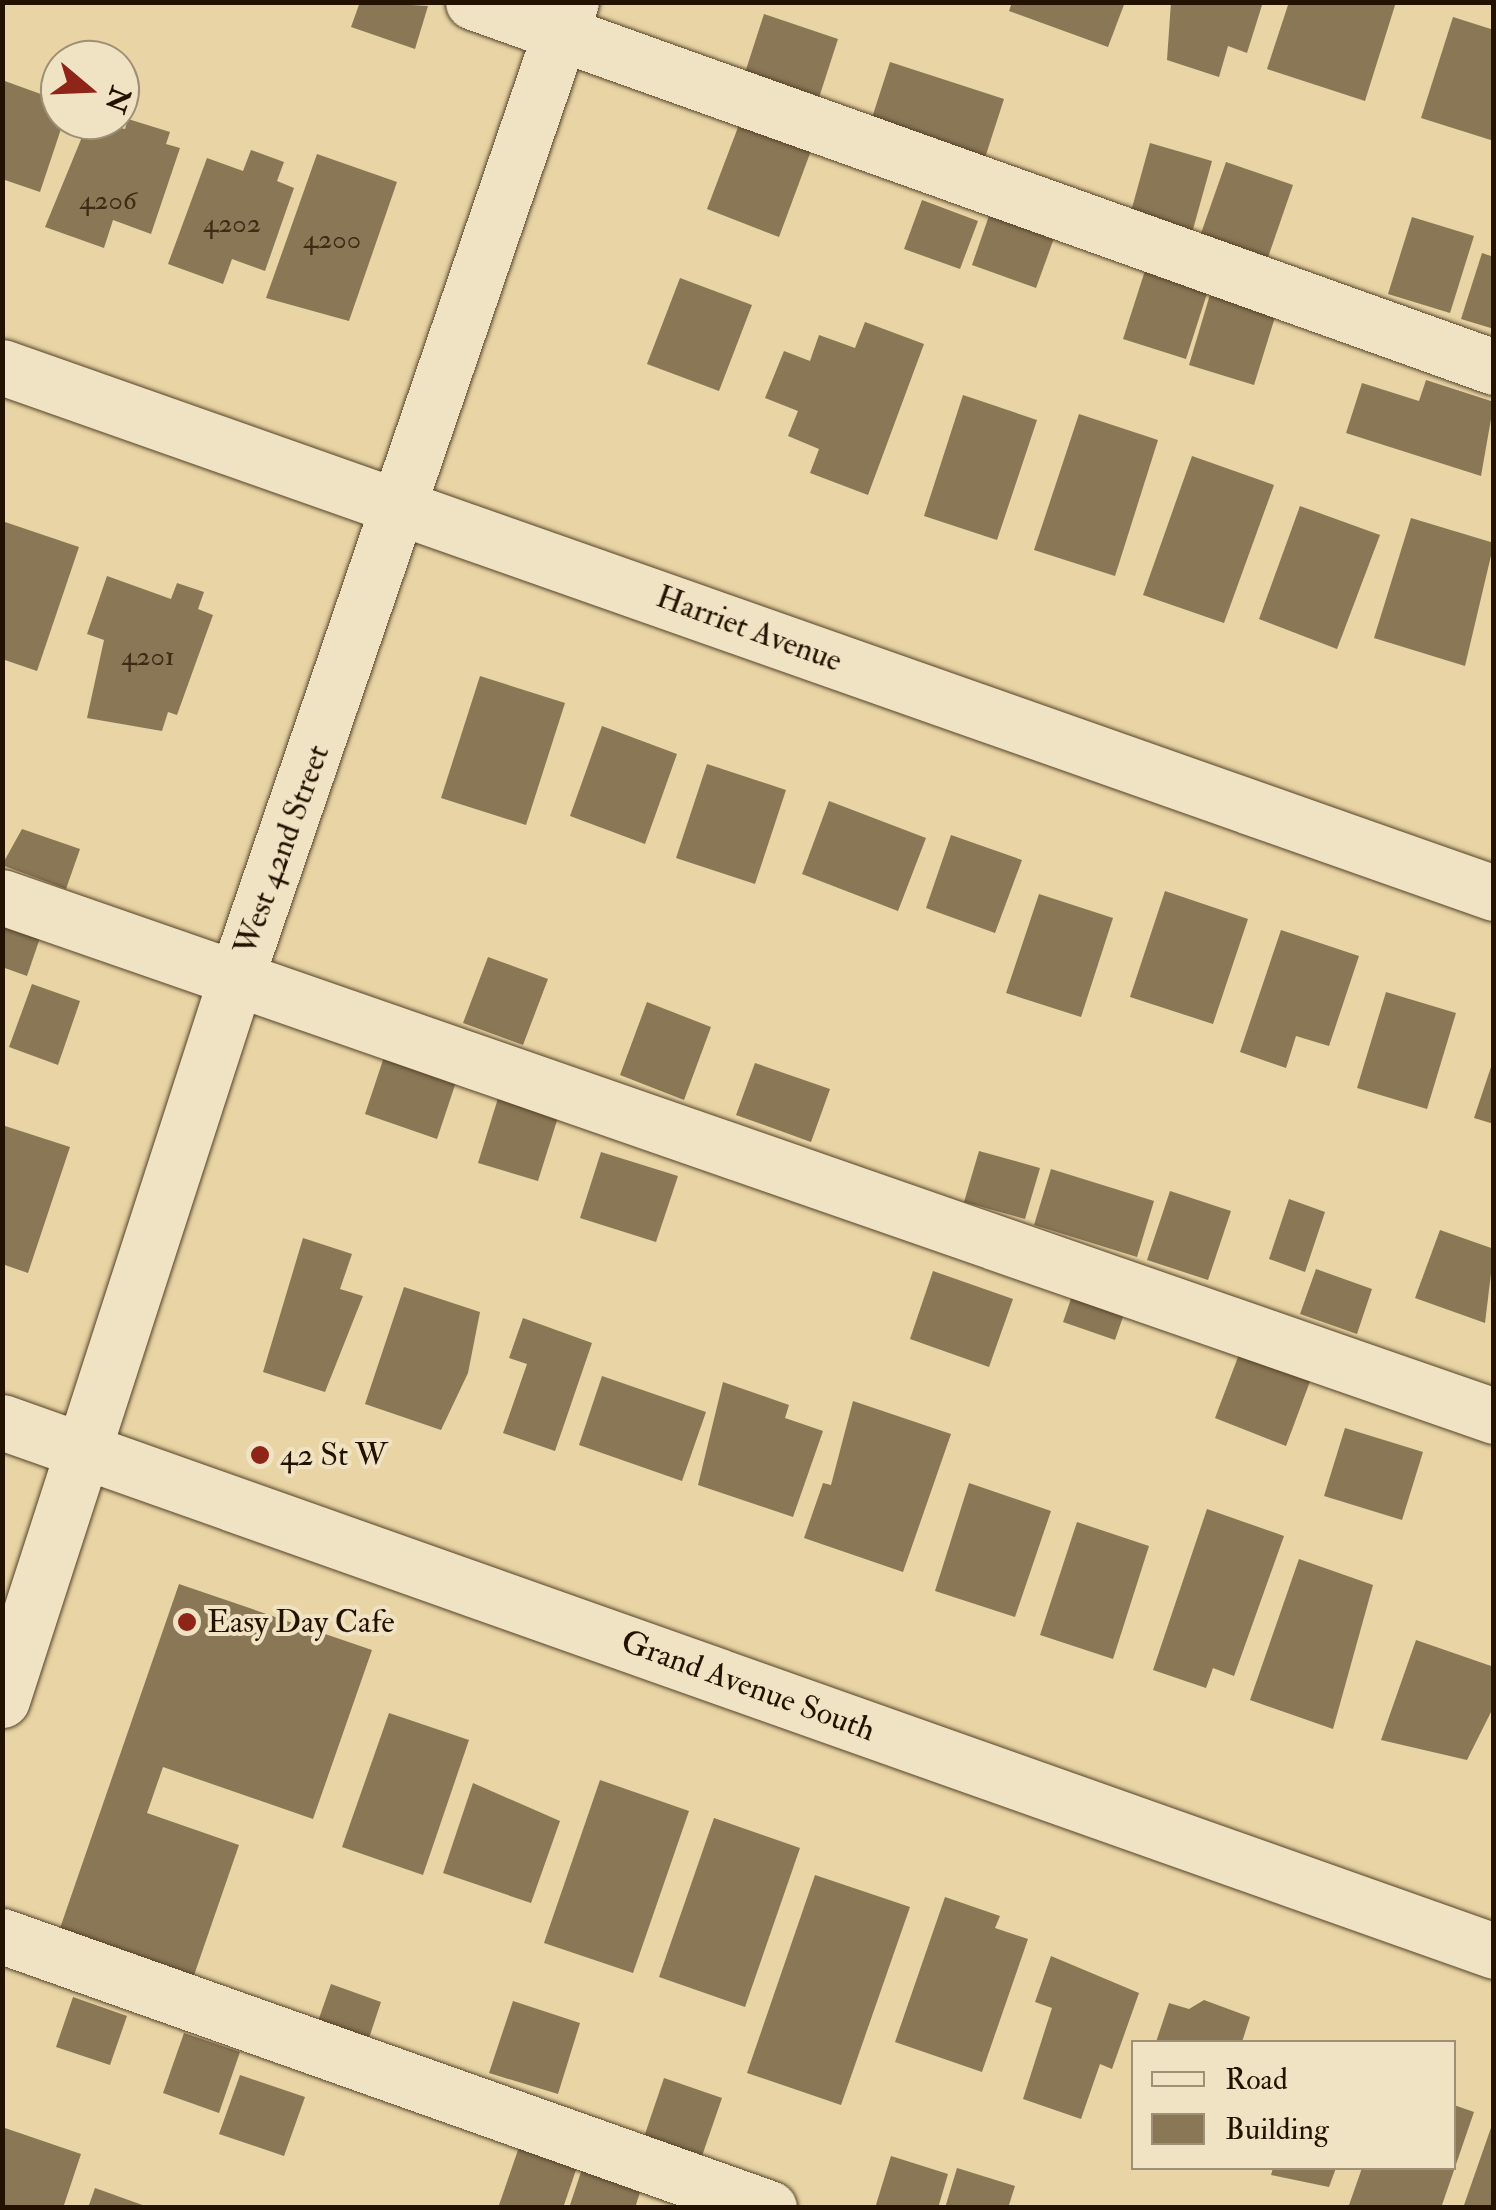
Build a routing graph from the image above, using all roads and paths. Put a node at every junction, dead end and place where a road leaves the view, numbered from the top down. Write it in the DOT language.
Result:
graph roads {
  1 [pos="472,2"];
  2 [pos="566,18"];
  3 [pos="2,367"];
  4 [pos="1494,367"];
  5 [pos="404,506"];
  6 [pos="1494,893"];
  7 [pos="2,897"];
  8 [pos="236,978"];
  9 [pos="1494,1416"];
  10 [pos="2,1422"];
  11 [pos="86,1452"];
  12 [pos="2,1700"];
  13 [pos="2,1936"];
  14 [pos="1494,1952"];
  15 [pos="769,2208"];
  1 -- 2 [label="street"];
  2 -- 4 [label="street"];
  2 -- 5 [label="street, West 42nd Street"];
  3 -- 5 [label="street, Harriet Avenue"];
  5 -- 6 [label="street, Harriet Avenue"];
  5 -- 8 [label="street, West 42nd Street"];
  7 -- 8 [label="street"];
  8 -- 9 [label="street"];
  8 -- 11 [label="street, West 42nd Street"];
  10 -- 11 [label="street, Grand Avenue South"];
  11 -- 12 [label="street, West 42nd Street"];
  11 -- 14 [label="street, Grand Avenue South"];
  13 -- 15 [label="street"];
}
